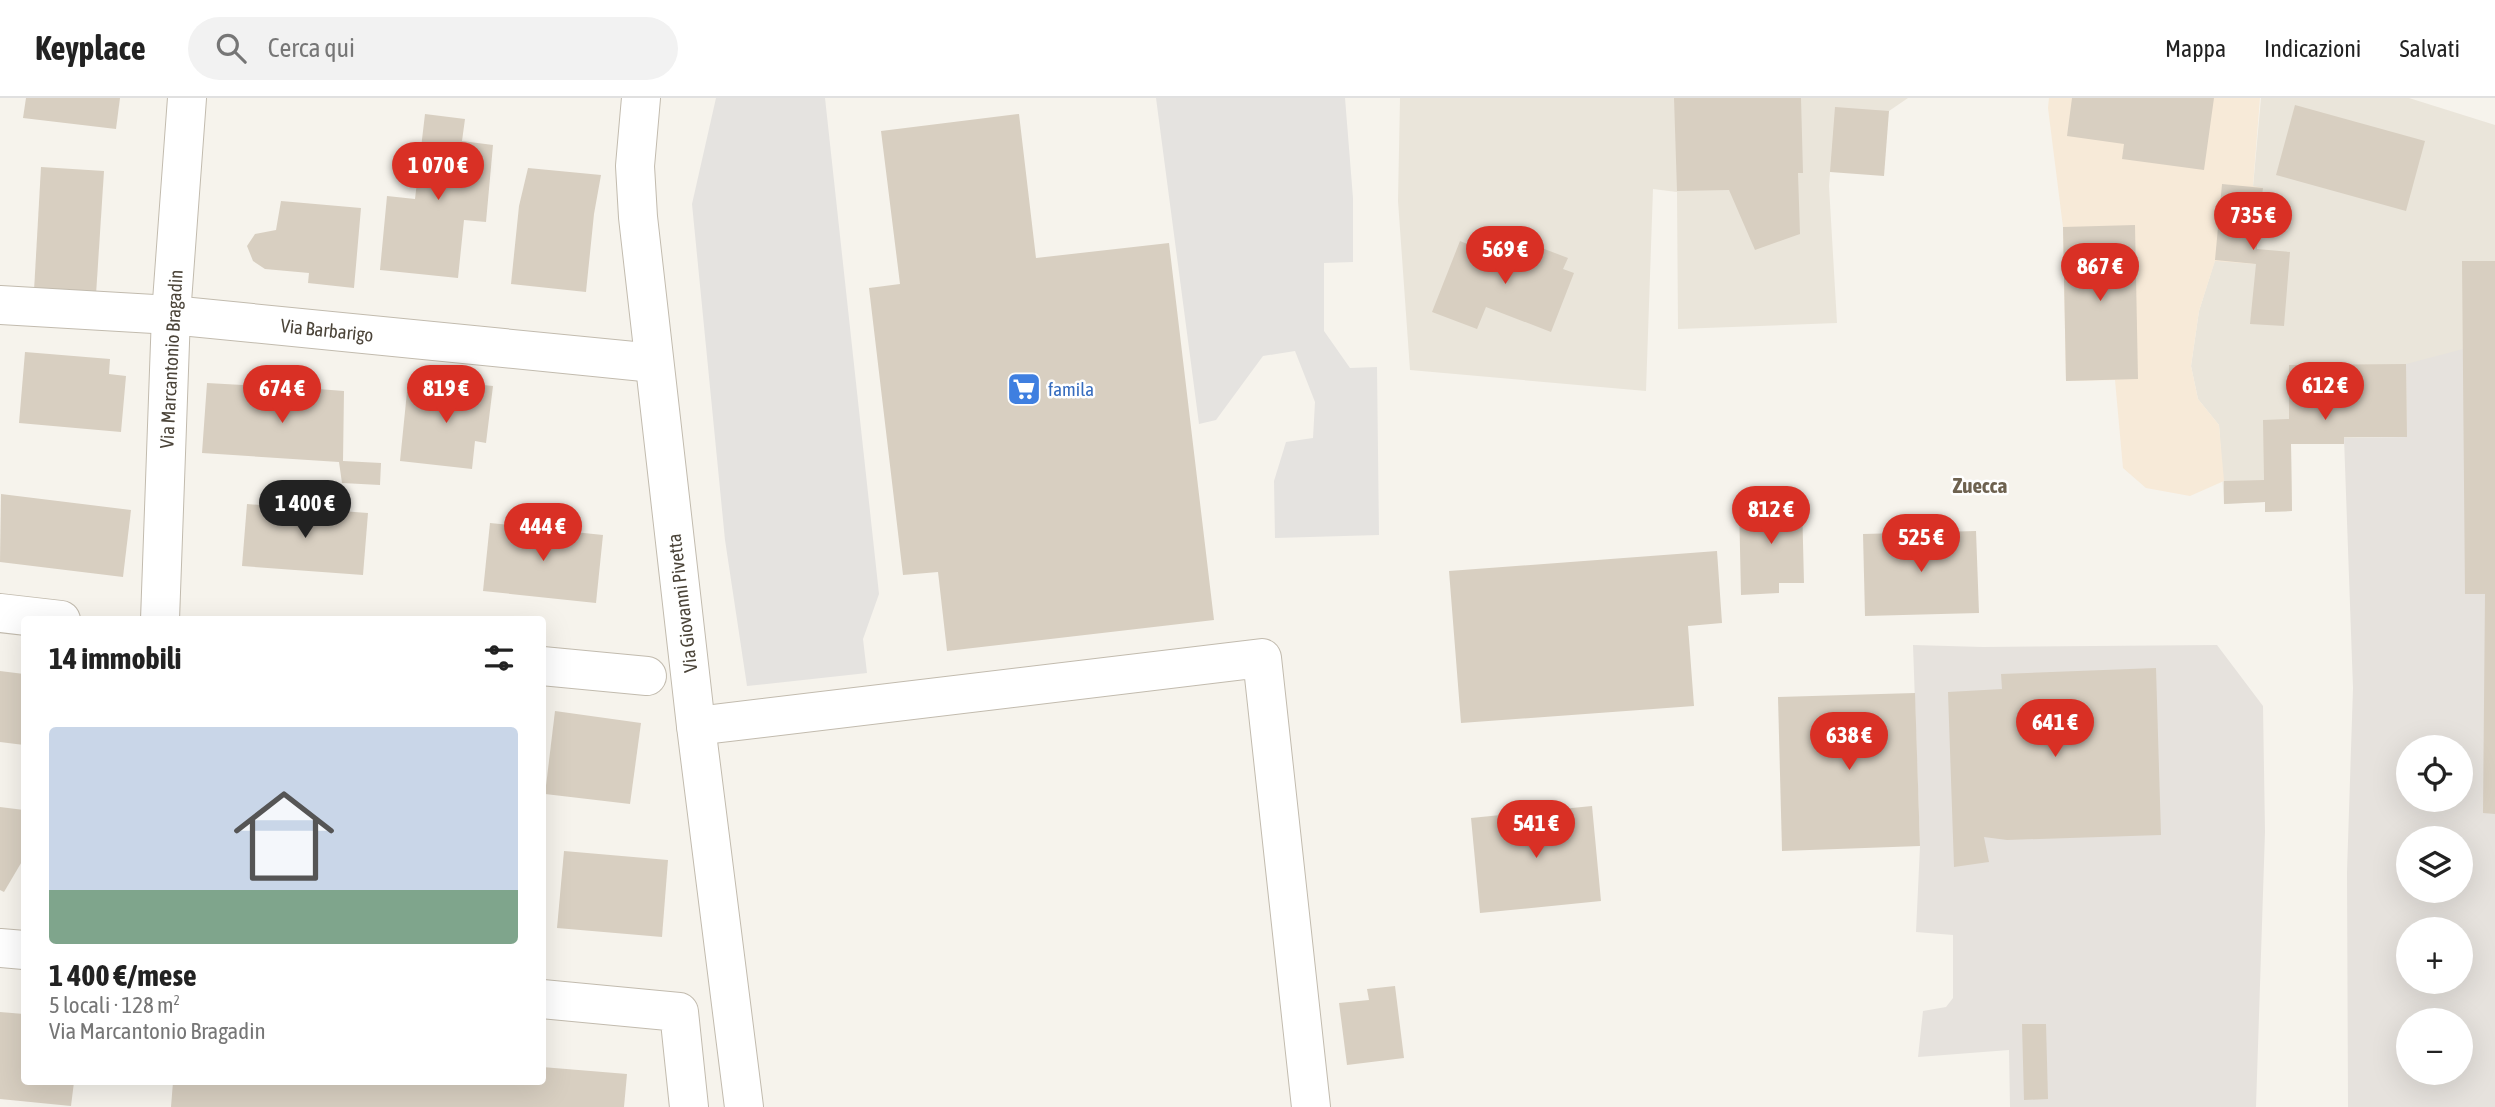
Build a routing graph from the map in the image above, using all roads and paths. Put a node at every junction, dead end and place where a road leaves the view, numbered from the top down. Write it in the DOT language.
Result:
graph roads {
  1 [pos="187,98"];
  2 [pos="641,98"];
  3 [pos="0,305"];
  4 [pos="171,315"];
  5 [pos="654,363"];
  6 [pos="0,613"];
  7 [pos="26,616"];
  8 [pos="160,616"];
  9 [pos="546,666"];
  10 [pos="647,676"];
  11 [pos="696,726"];
  12 [pos="0,948"];
  13 [pos="21,950"];
  14 [pos="546,999"];
  15 [pos="689,1107"];
  16 [pos="744,1107"];
  17 [pos="1311,1107"];
  1 -- 4 [label="street, Via Marcantonio Bragadin"];
  2 -- 5 [label="street, Via Giovanni Pivetta"];
  3 -- 4 [label="street, Via Barbarigo"];
  4 -- 5 [label="street, Via Barbarigo"];
  4 -- 8 [label="street, Via Marcantonio Bragadin"];
  5 -- 11 [label="street, Via Giovanni Pivetta"];
  6 -- 7 [label="street"];
  9 -- 10 [label="street"];
  11 -- 16 [label="street, Via Giovanni Pivetta"];
  11 -- 17 [label="street"];
  12 -- 13 [label="street"];
  14 -- 15 [label="street"];
}
